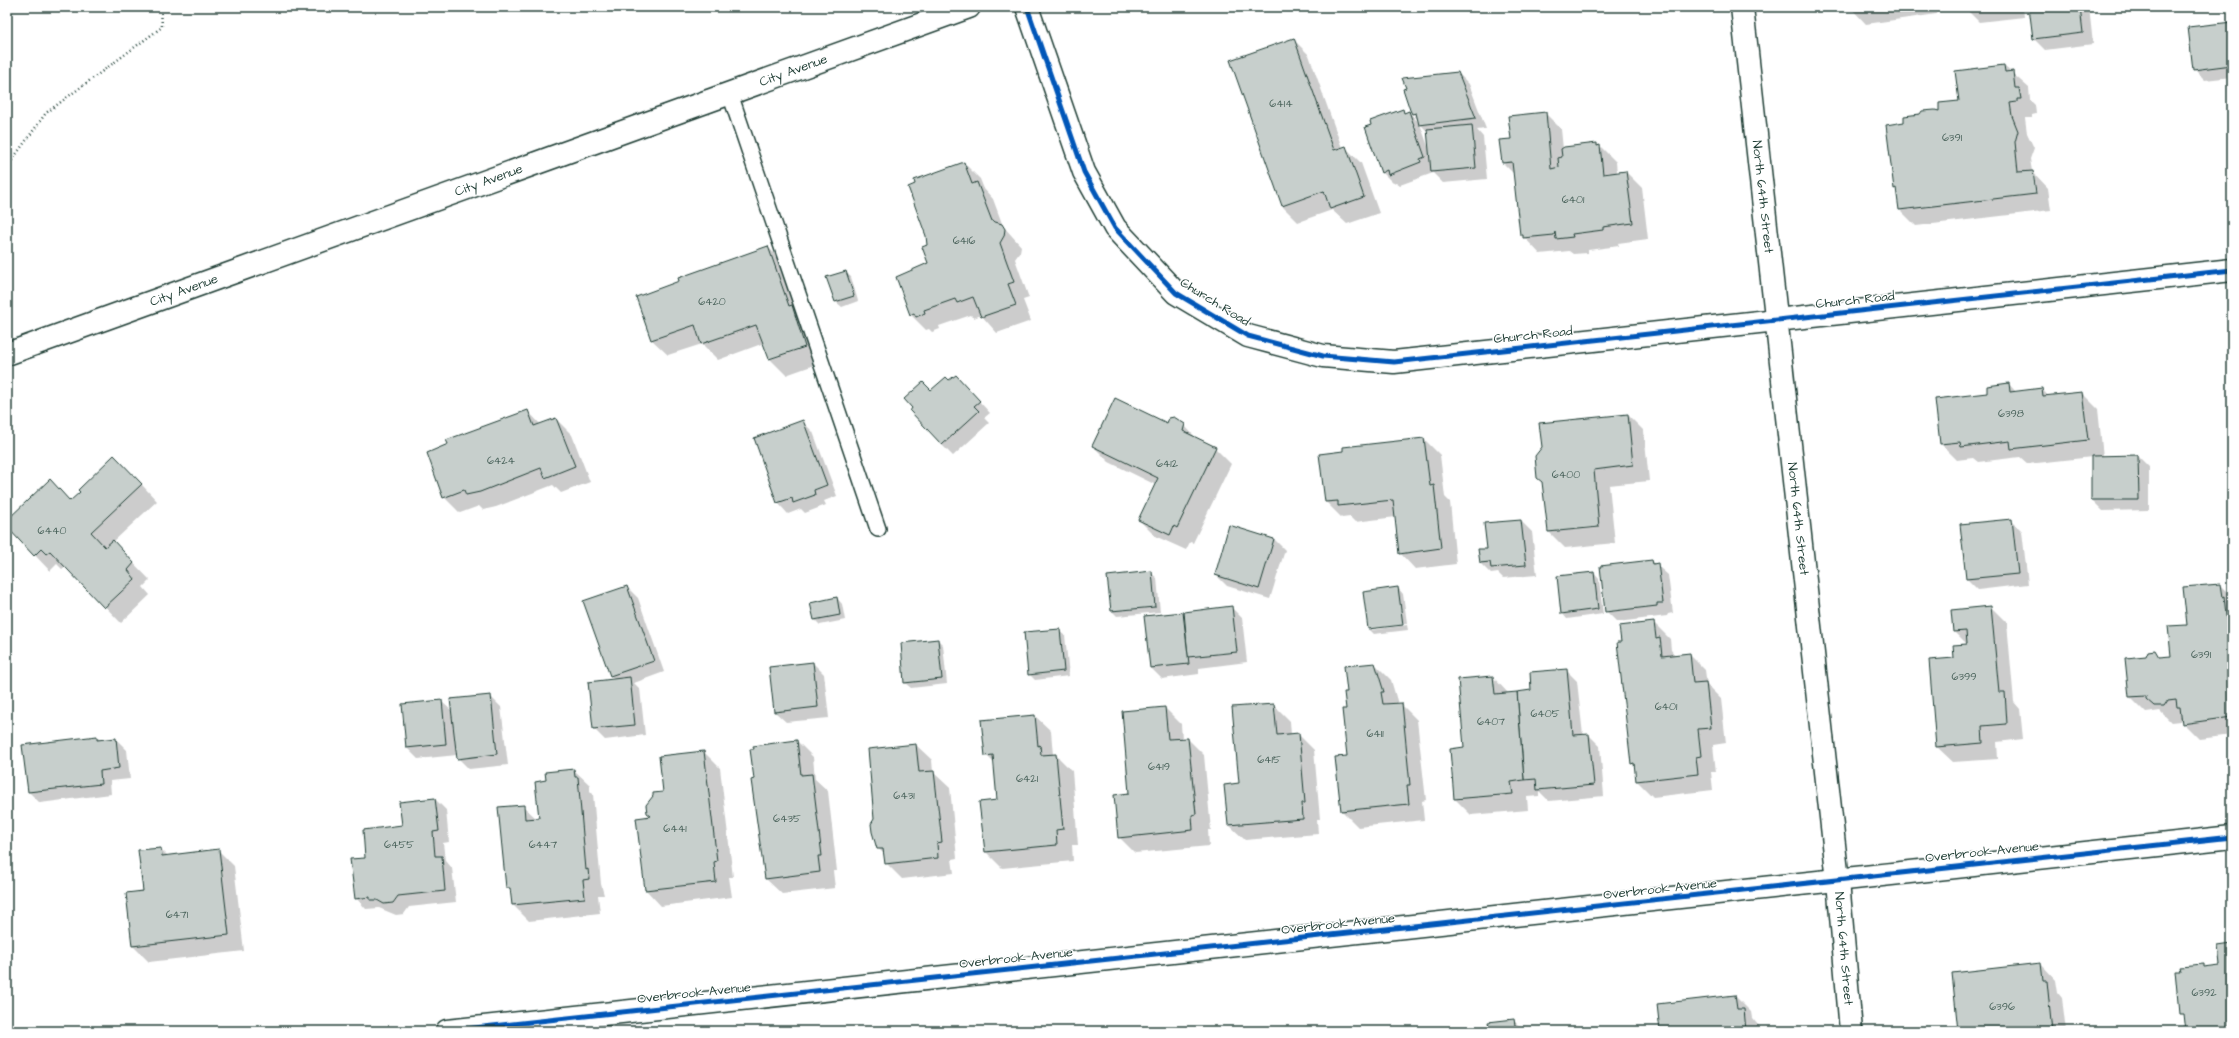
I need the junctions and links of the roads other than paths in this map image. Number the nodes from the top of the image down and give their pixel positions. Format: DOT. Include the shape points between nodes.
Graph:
graph roads {
  1 [pos="969,7"];
  2 [pos="1027,7"];
  3 [pos="1742,7"];
  4 [pos="730,94"];
  5 [pos="2232,270"];
  6 [pos="1776,320"];
  7 [pos="7,354"];
  8 [pos="878,529"];
  9 [pos="2232,838"];
  10 [pos="1838,881"];
  11 [pos="447,1031"];
  12 [pos="1851,1031"];
  1 -- 4 [label="main road, City Avenue"];
  2 -- 6 [label="main road, Church Road" via="1084,172 1115,228 1176,293 1248,336 1324,356 1394,362"];
  3 -- 6 [label="main road, North 64th Street"];
  4 -- 7 [label="main road, City Avenue"];
  4 -- 8 [label="lane"];
  5 -- 6 [label="main road, Church Road"];
  6 -- 10 [label="main road, North 64th Street"];
  9 -- 10 [label="main road, Overbrook Avenue" via="1906,871"];
  10 -- 11 [label="main road, Overbrook Avenue"];
  10 -- 12 [label="main road, North 64th Street"];
}
